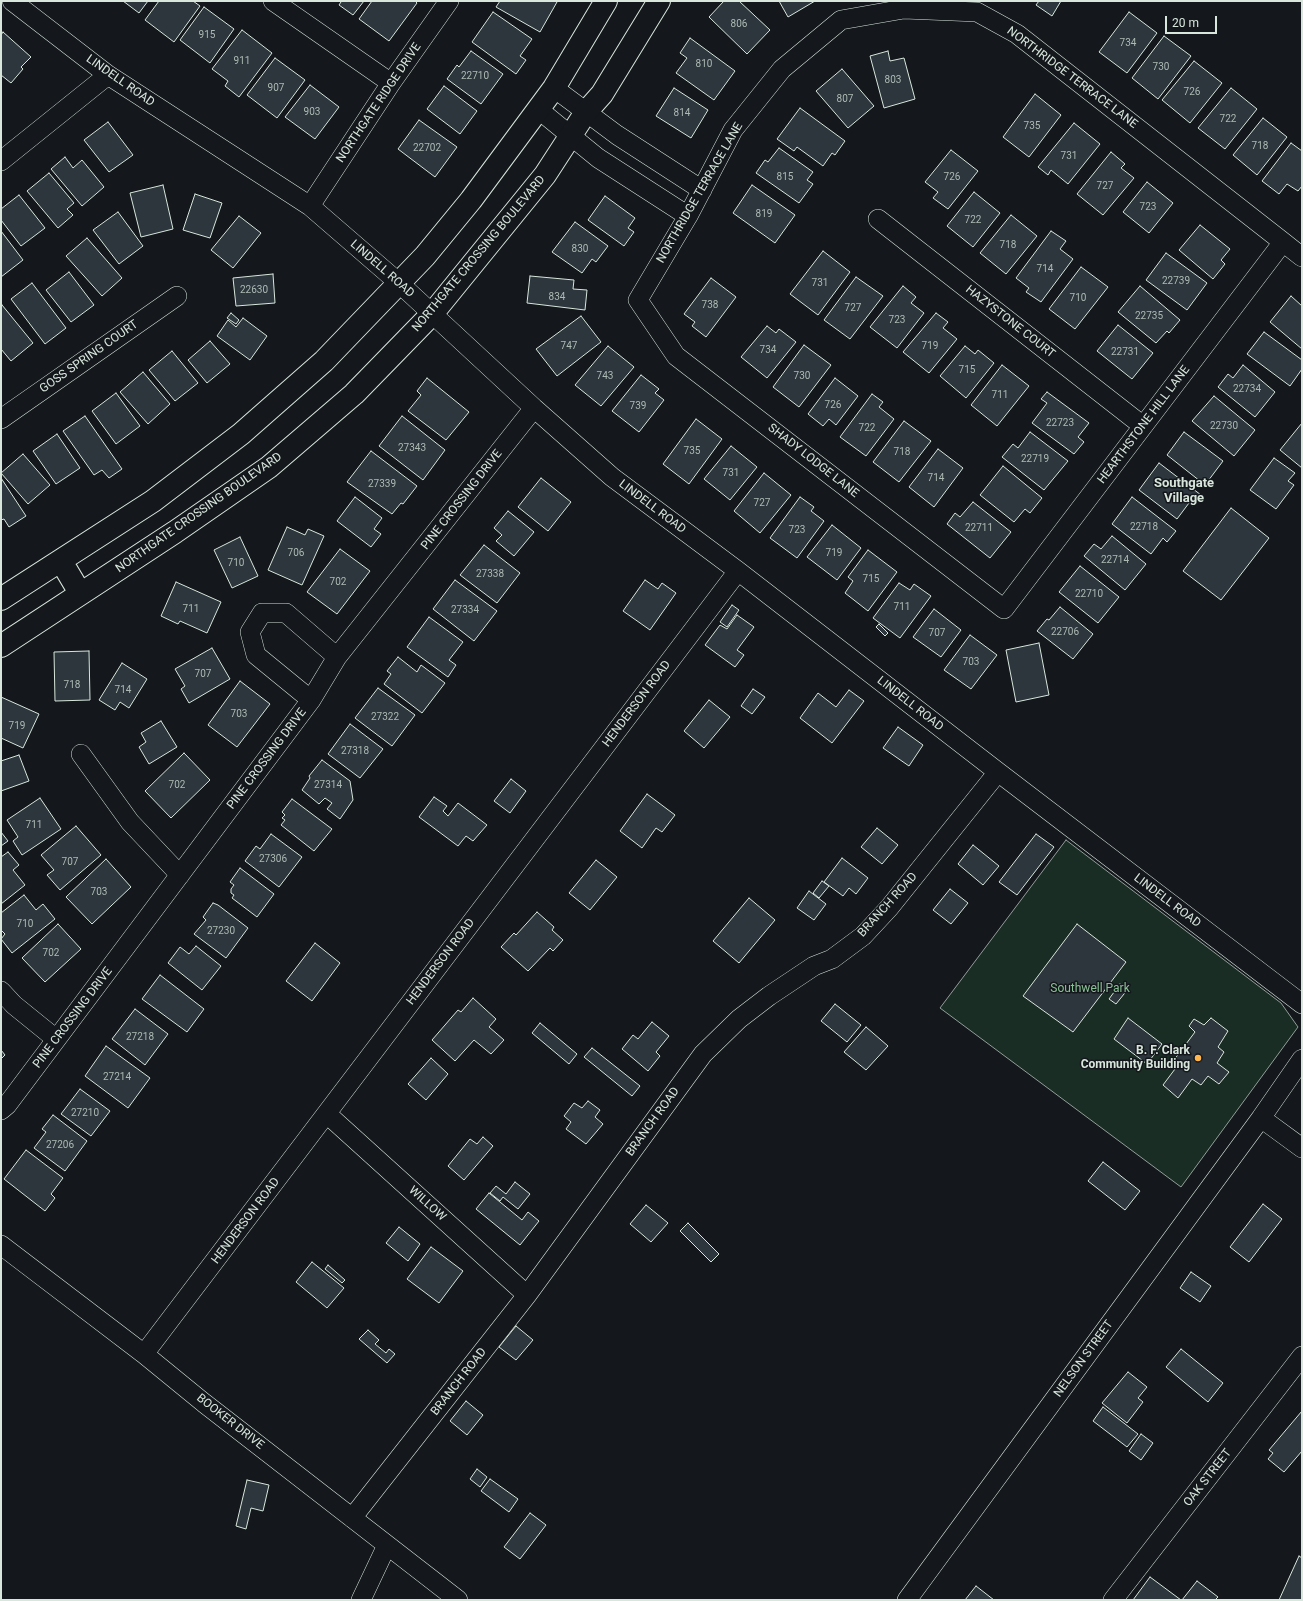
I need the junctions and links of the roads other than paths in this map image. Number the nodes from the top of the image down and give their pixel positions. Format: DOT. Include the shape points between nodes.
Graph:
graph roads {
  1 [pos="12,1"];
  2 [pos="273,1"];
  3 [pos="449,1"];
  4 [pos="606,1"];
  5 [pos="659,1"];
  6 [pos="882,7"];
  7 [pos="108,75"];
  8 [pos="391,83"];
  9 [pos="554,88"];
  10 [pos="538,109"];
  11 [pos="586,112"];
  12 [pos="571,136"];
  13 [pos="1,161"];
  14 [pos="702,190"];
  15 [pos="310,206"];
  16 [pos="688,216"];
  17 [pos="878,219"];
  18 [pos="1283,242"];
  19 [pos="1302,257"];
  20 [pos="400,283"];
  21 [pos="177,296"];
  22 [pos="638,300"];
  23 [pos="432,314"];
  24 [pos="534,408"];
  25 [pos="1,419"];
  26 [pos="1143,426"];
  27 [pos="61,561"];
  28 [pos="738,571"];
  29 [pos="80,593"];
  30 [pos="1,599"];
  31 [pos="1004,609"];
  32 [pos="1,646"];
  33 [pos="338,657"];
  34 [pos="311,700"];
  35 [pos="81,754"];
  36 [pos="998,772"];
  37 [pos="180,875"];
  38 [pos="1,991"];
  39 [pos="1302,1004"];
  40 [pos="56,1039"];
  41 [pos="1302,1059"];
  42 [pos="1,1110"];
  43 [pos="326,1114"];
  44 [pos="1261,1118"];
  45 [pos="1302,1148"];
  46 [pos="1,1245"];
  47 [pos="528,1295"];
  48 [pos="144,1354"];
  49 [pos="1302,1356"];
  50 [pos="352,1518"];
  51 [pos="387,1545"];
  52 [pos="361,1600"];
  53 [pos="458,1600"];
  54 [pos="907,1600"];
  55 [pos="1113,1600"];
  1 -- 7 [label="street, LINDELL ROAD"];
  2 -- 8 [label="street"];
  3 -- 8 [label="street, NORTHGATE RIDGE DRIVE"];
  4 -- 9 [label="main road"];
  5 -- 11 [label="main road, NORTHGATE CROSSING BOULEVARD" via="602,94"];
  6 -- 14 [label="street, NORTHRIDGE TERRACE LANE" via="841,20 782,69 733,130"];
  6 -- 18 [label="street, NORTHRIDGE TERRACE LANE" via="977,12 1017,34"];
  7 -- 13 [label="street"];
  7 -- 15 [label="street, LINDELL ROAD"];
  8 -- 15 [label="street, NORTHGATE RIDGE DRIVE"];
  9 -- 10 [label="main road"];
  9 -- 11 [label="street"];
  10 -- 12 [label="street"];
  10 -- 20 [label="main road" via="471,200"];
  11 -- 12 [label="main road, NORTHGATE CROSSING BOULEVARD"];
  11 -- 14 [label="street"];
  12 -- 16 [label="street" via="598,158"];
  12 -- 23 [label="main road, NORTHGATE CROSSING BOULEVARD" via="545,175"];
  14 -- 16 [label="street, NORTHRIDGE TERRACE LANE"];
  15 -- 20 [label="street, LINDELL ROAD"];
  16 -- 22 [label="street, NORTHRIDGE TERRACE LANE"];
  17 -- 26 [label="street, HAZYSTONE COURT"];
  18 -- 19 [label="street, NORTHRIDGE TERRACE LANE"];
  18 -- 26 [label="street, HEARTHSTONE HILL LANE"];
  20 -- 23 [label="street, LINDELL ROAD"];
  20 -- 27 [label="main road" via="324,361 241,434 153,501"];
  21 -- 25 [label="street, GOSS SPRING COURT"];
  22 -- 31 [label="street, SHADY LODGE LANE" via="676,356"];
  23 -- 24 [label="street, LINDELL ROAD"];
  23 -- 29 [label="main road, NORTHGATE CROSSING BOULEVARD" via="354,394 269,467"];
  24 -- 28 [label="street, LINDELL ROAD" via="612,477"];
  24 -- 33 [label="street, PINE CROSSING DRIVE"];
  26 -- 31 [label="street, HEARTHSTONE HILL LANE"];
  27 -- 29 [label="main road"];
  27 -- 30 [label="main road"];
  28 -- 36 [label="street, LINDELL ROAD"];
  28 -- 43 [label="street, HENDERSON ROAD"];
  29 -- 32 [label="main road, NORTHGATE CROSSING BOULEVARD"];
  33 -- 34 [label="street, PINE CROSSING DRIVE"];
  33 -- 34 [label="street" via="286,613 262,613 250,632 256,655"];
  34 -- 37 [label="street, PINE CROSSING DRIVE"];
  35 -- 37 [label="street" via="130,822"];
  36 -- 39 [label="street, LINDELL ROAD"];
  36 -- 47 [label="street, BRANCH ROAD" via="889,908 863,936 769,996 739,1019 703,1054"];
  37 -- 40 [label="street, PINE CROSSING DRIVE"];
  38 -- 40 [label="street" via="14,1006"];
  40 -- 42 [label="street, PINE CROSSING DRIVE"];
  41 -- 44 [label="street"];
  43 -- 47 [label="street, WILLOW"];
  43 -- 48 [label="street, HENDERSON ROAD"];
  44 -- 45 [label="street"];
  44 -- 54 [label="street, NELSON STREET"];
  46 -- 48 [label="street, BOOKER DRIVE"];
  47 -- 50 [label="street, BRANCH ROAD"];
  48 -- 50 [label="street, BOOKER DRIVE"];
  49 -- 55 [label="street, OAK STREET"];
  50 -- 51 [label="street, BOOKER DRIVE"];
  51 -- 52 [label="street"];
  51 -- 53 [label="street, BOOKER DRIVE"];
}
